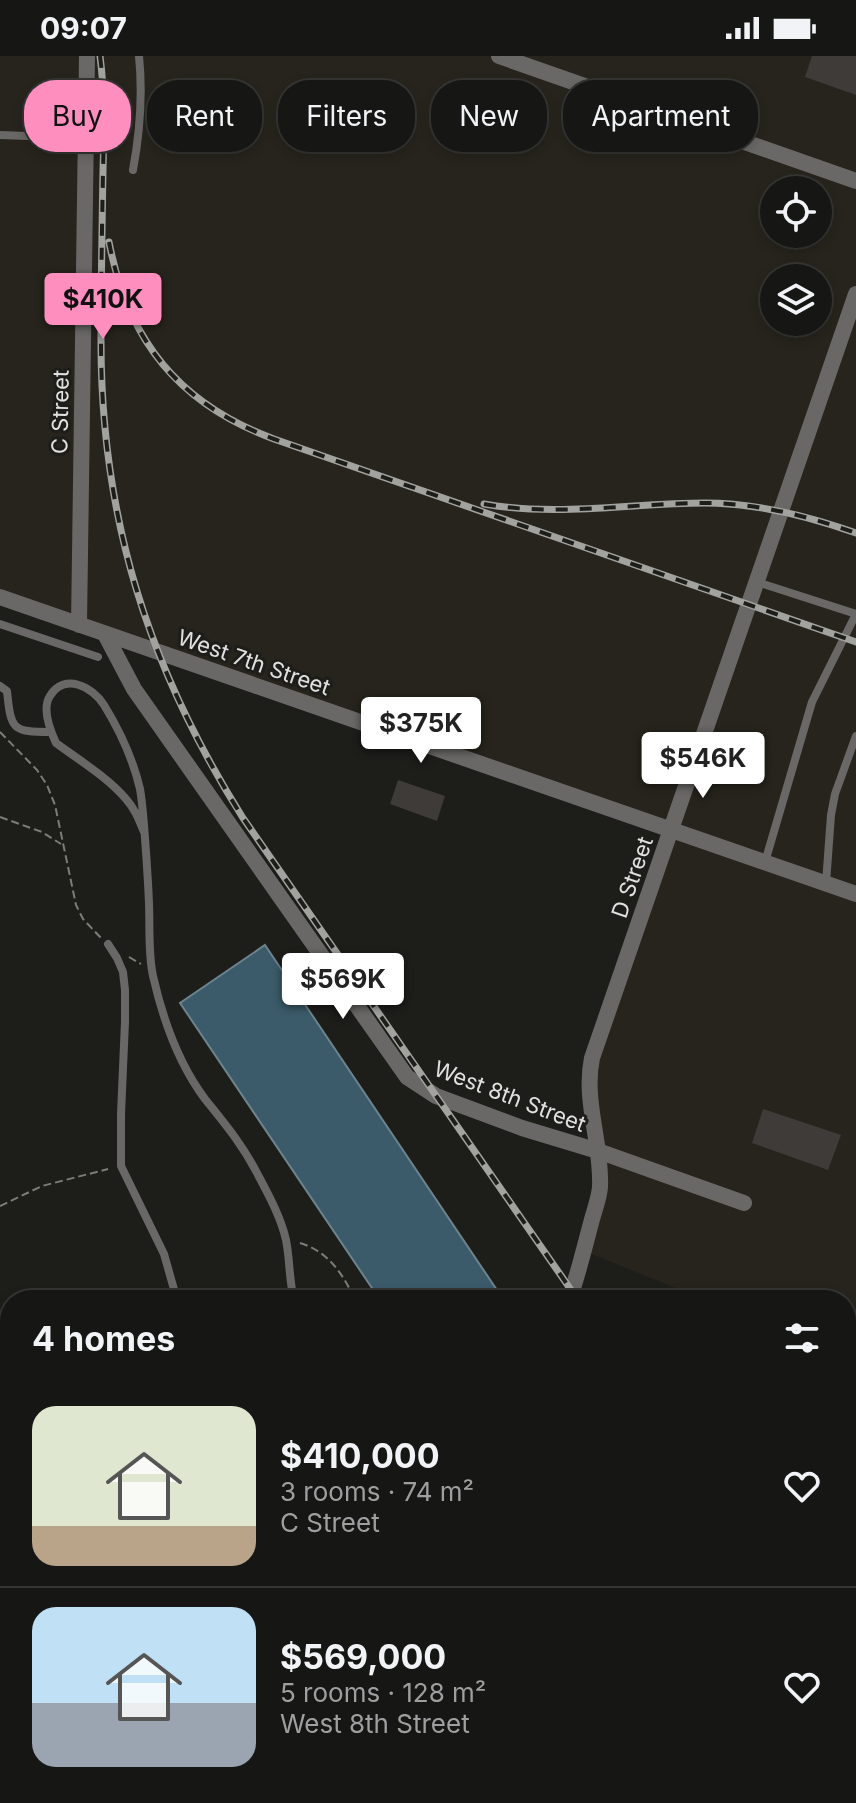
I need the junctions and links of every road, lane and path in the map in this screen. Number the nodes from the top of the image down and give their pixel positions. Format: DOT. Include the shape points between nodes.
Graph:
graph roads {
  1 [pos="87,56"];
  2 [pos="139,56"];
  3 [pos="499,56"];
  4 [pos="87,80"];
  5 [pos="0,135"];
  6 [pos="24,136"];
  7 [pos="86,152"];
  8 [pos="133,170"];
  9 [pos="856,181"];
  10 [pos="856,294"];
  11 [pos="757,582"];
  12 [pos="0,597"];
  13 [pos="856,614"];
  14 [pos="0,624"];
  15 [pos="79,625"];
  16 [pos="105,634"];
  17 [pos="98,657"];
  18 [pos="0,686"];
  19 [pos="0,732"];
  20 [pos="51,732"];
  21 [pos="856,736"];
  22 [pos="0,817"];
  23 [pos="671,830"];
  24 [pos="144,832"];
  25 [pos="63,845"];
  26 [pos="765,862"];
  27 [pos="826,884"];
  28 [pos="856,894"];
  29 [pos="108,944"];
  30 [pos="598,1151"];
  31 [pos="121,1166"];
  32 [pos="744,1203"];
  33 [pos="0,1206"];
  34 [pos="286,1242"];
  35 [pos="174,1290"];
  36 [pos="293,1290"];
  37 [pos="349,1290"];
  38 [pos="572,1290"];
  1 -- 4 [label="street, C Street"];
  2 -- 8 [label="lane" via="142,96"];
  3 -- 9 [label="street"];
  5 -- 6 [label="lane"];
  7 -- 15 [label="street, C Street"];
  10 -- 11 [label="street, D Street"];
  11 -- 13 [label="lane"];
  11 -- 23 [label="street, D Street"];
  12 -- 15 [label="street, West 7th Street"];
  13 -- 26 [label="lane" via="812,702"];
  14 -- 17 [label="lane"];
  15 -- 16 [label="street, West 7th Street"];
  16 -- 23 [label="street, West 7th Street"];
  16 -- 30 [label="street, West 8th Street" via="134,689 407,1077 436,1096"];
  18 -- 20 [label="lane" via="7,691 15,726"];
  19 -- 25 [label="path" via="47,785"];
  20 -- 24 [label="lane" via="56,743 127,799"];
  20 -- 24 [label="lane" via="48,702 61,685 83,686 98,696 134,768"];
  21 -- 27 [label="lane" via="835,794"];
  22 -- 25 [label="path"];
  23 -- 26 [label="street, West 7th Street"];
  23 -- 30 [label="street, D Street" via="592,1058 588,1093"];
  24 -- 34 [label="lane" via="152,971 169,1033 204,1098 249,1157"];
  25 -- 29 [label="path" via="76,905"];
  26 -- 27 [label="street, West 7th Street"];
  27 -- 28 [label="street, West 7th Street"];
  29 -- 31 [label="lane" via="123,972 125,990"];
  30 -- 32 [label="street, West 8th Street"];
  30 -- 38 [label="street, D Street" via="600,1189"];
  31 -- 33 [label="path" via="42,1186"];
  31 -- 35 [label="lane" via="164,1254"];
  34 -- 36 [label="lane"];
  34 -- 37 [label="path" via="303,1244 328,1258"];
}
